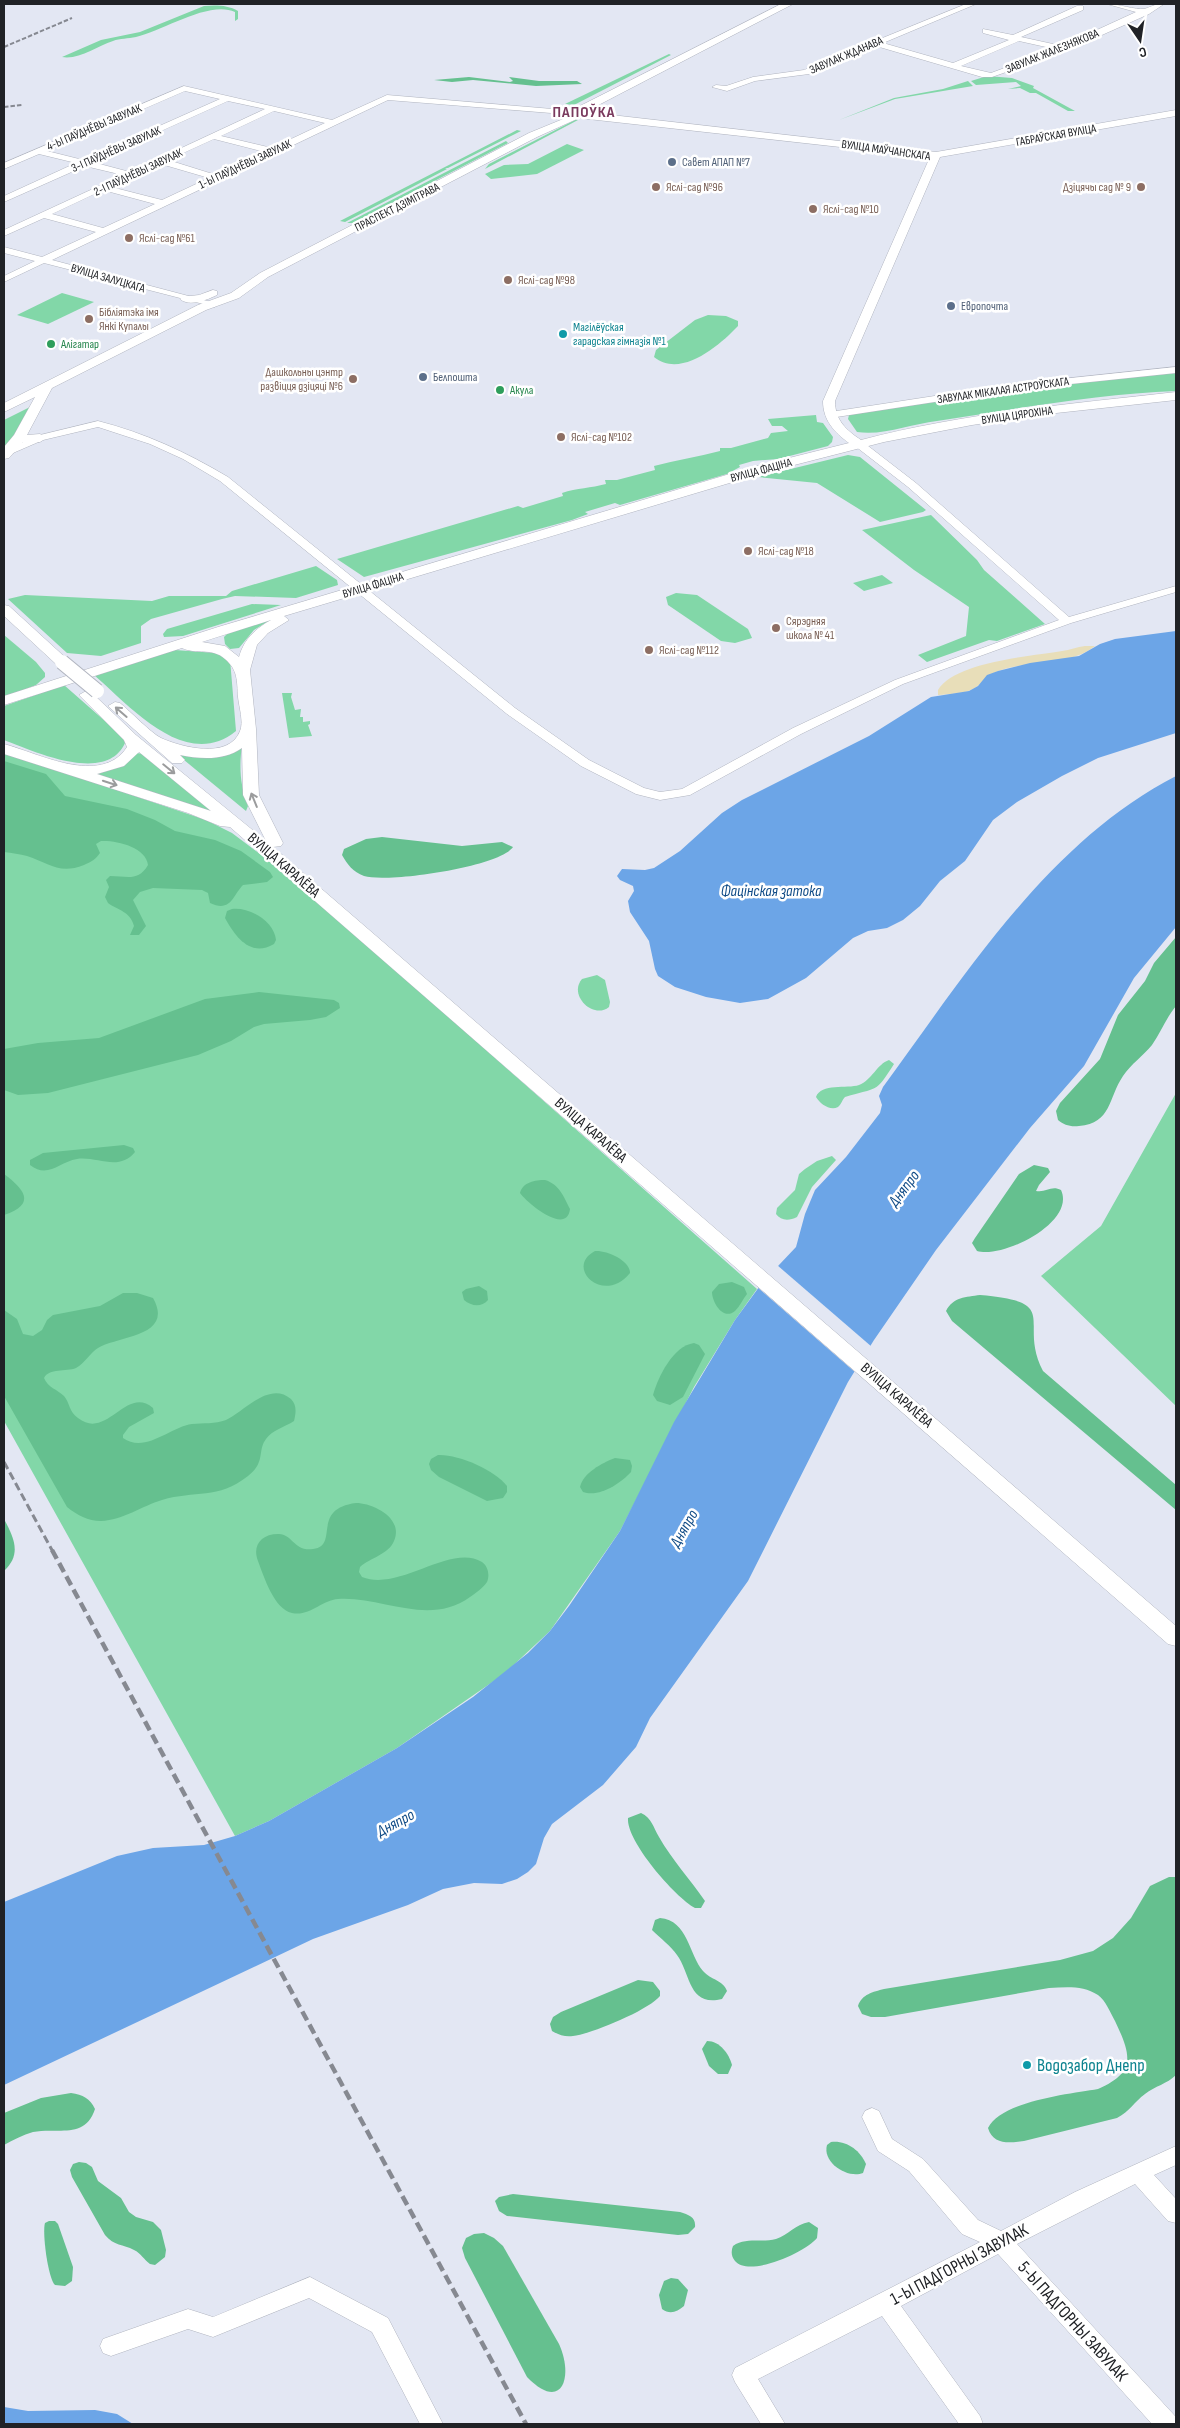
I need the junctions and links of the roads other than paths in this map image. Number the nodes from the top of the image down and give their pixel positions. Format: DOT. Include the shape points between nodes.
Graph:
graph roads {
  1 [pos="788,4"];
  2 [pos="972,4"];
  3 [pos="1112,4"];
  4 [pos="1160,4"];
  5 [pos="1080,8"];
  6 [pos="1146,12"];
  7 [pos="986,31"];
  8 [pos="1014,38"];
  9 [pos="874,43"];
  10 [pos="1063,49"];
  11 [pos="954,66"];
  12 [pos="716,87"];
  13 [pos="228,98"];
  14 [pos="592,105"];
  15 [pos="273,109"];
  16 [pos="576,113"];
  17 [pos="1176,113"];
  18 [pos="596,116"];
  19 [pos="334,123"];
  20 [pos="552,125"];
  21 [pos="214,137"];
  22 [pos="38,151"];
  23 [pos="272,151"];
  24 [pos="936,155"];
  25 [pos="161,161"];
  26 [pos="85,163"];
  27 [pos="4,166"];
  28 [pos="132,175"];
  29 [pos="217,178"];
  30 [pos="104,188"];
  31 [pos="4,199"];
  32 [pos="162,203"];
  33 [pos="44,215"];
  34 [pos="103,231"];
  35 [pos="4,234"];
  36 [pos="4,250"];
  37 [pos="42,260"];
  38 [pos="264,275"];
  39 [pos="4,279"];
  40 [pos="245,281"];
  41 [pos="186,299"];
  42 [pos="206,305"];
  43 [pos="1176,370"];
  44 [pos="46,388"];
  45 [pos="1176,396"];
  46 [pos="4,397"];
  47 [pos="4,408"];
  48 [pos="830,415"];
  49 [pos="20,437"];
  50 [pos="40,438"];
  51 [pos="859,444"];
  52 [pos="7,453"];
  53 [pos="360,589"];
  54 [pos="1176,589"];
  55 [pos="309,605"];
  56 [pos="4,609"];
  57 [pos="1067,621"];
  58 [pos="4,624"];
  59 [pos="223,630"];
  60 [pos="172,646"];
  61 [pos="224,649"];
  62 [pos="57,664"];
  63 [pos="244,670"];
  64 [pos="92,693"];
  65 [pos="4,701"];
  66 [pos="250,729"];
  67 [pos="139,736"];
  68 [pos="4,749"];
  69 [pos="64,769"];
  70 [pos="246,832"];
  71 [pos="275,843"];
  72 [pos="665,1187"];
  73 [pos="1055,1524"];
  74 [pos="1176,1621"];
  75 [pos="1176,1638"];
  76 [pos="872,2117"];
  77 [pos="1176,2155"];
  78 [pos="1138,2172"];
  79 [pos="1176,2214"];
  80 [pos="1000,2242"];
  81 [pos="886,2303"];
  82 [pos="111,2346"];
  83 [pos="432,2424"];
  84 [pos="774,2424"];
  85 [pos="972,2424"];
  86 [pos="1167,2424"];
  1 -- 14 [label="main road, ПРАСПЕКТ ДЗІМІТРАВА"];
  2 -- 9 [label="street, ЗАВУЛАК ЖДАНАВА"];
  3 -- 6 [label="street"];
  4 -- 6 [label="street, ЗАВУЛАК ЖАЛЕЗНЯКОВА"];
  5 -- 8 [label="street"];
  6 -- 10 [label="street, ЗАВУЛАК ЖАЛЕЗНЯКОВА"];
  7 -- 8 [label="street"];
  8 -- 10 [label="street"];
  8 -- 11 [label="street"];
  9 -- 11 [label="street"];
  9 -- 12 [label="street, ЗАВУЛАК ЖДАНАВА" via="806,72 753,80 727,89"];
  10 -- 11 [label="street, ЗАВУЛАК ЖАЛЕЗНЯКОВА" via="992,75"];
  13 -- 15 [label="street"];
  13 -- 22 [label="street, 4-Ы ПАЎДНЁВЫ ЗАВУЛАК" via="184,88"];
  13 -- 26 [label="street, 3-І ПАЎДНЁВЫ ЗАВУЛАК"];
  14 -- 16 [label="main road, ПРАСПЕКТ ДЗІМІТРАВА"];
  14 -- 18 [label="main road" via="588,111"];
  15 -- 19 [label="street"];
  15 -- 21 [label="street, 2-І ПАЎДНЁВЫ ЗАВУЛАК"];
  16 -- 18 [label="main road, ВУЛІЦА МАЎЧАНСКАГА"];
  16 -- 19 [label="street, 1-Ы ПАЎДНЁВЫ ЗАВУЛАК" via="387,97"];
  16 -- 20 [label="main road, ПРАСПЕКТ ДЗІМІТРАВА" via="572,119"];
  17 -- 24 [label="main road, ГАБРАЎСКАЯ ВУЛІЦА"];
  18 -- 24 [label="main road, ВУЛІЦА МАЎЧАНСКАГА"];
  19 -- 23 [label="street, 1-Ы ПАЎДНЁВЫ ЗАВУЛАК"];
  20 -- 38 [label="main road, ПРАСПЕКТ ДЗІМІТРАВА"];
  21 -- 23 [label="street"];
  21 -- 25 [label="street, 2-І ПАЎДНЁВЫ ЗАВУЛАК"];
  22 -- 26 [label="street"];
  22 -- 27 [label="street, 4-Ы ПАЎДНЁВЫ ЗАВУЛАК"];
  23 -- 29 [label="street, 1-Ы ПАЎДНЁВЫ ЗАВУЛАК"];
  24 -- 48 [label="main road, ВУЛІЦА МАЎЧАНСКАГА" via="829,401"];
  25 -- 28 [label="street, 2-І ПАЎДНЁВЫ ЗАВУЛАК"];
  25 -- 29 [label="street"];
  26 -- 28 [label="street"];
  26 -- 31 [label="street, 3-І ПАЎДНЁВЫ ЗАВУЛАК"];
  28 -- 30 [label="street, 2-І ПАЎДНЁВЫ ЗАВУЛАК"];
  29 -- 32 [label="street, 1-Ы ПАЎДНЁВЫ ЗАВУЛАК"];
  30 -- 32 [label="street"];
  30 -- 33 [label="street, 2-І ПАЎДНЁВЫ ЗАВУЛАК"];
  32 -- 34 [label="street, 1-Ы ПАЎДНЁВЫ ЗАВУЛАК"];
  33 -- 34 [label="street"];
  33 -- 35 [label="street, 2-І ПАЎДНЁВЫ ЗАВУЛАК"];
  34 -- 37 [label="street, 1-Ы ПАЎДНЁВЫ ЗАВУЛАК"];
  36 -- 37 [label="street, ВУЛІЦА ЗАЛУЦКАГА"];
  37 -- 39 [label="street, 1-Ы ПАЎДНЁВЫ ЗАВУЛАК"];
  37 -- 41 [label="street, ВУЛІЦА ЗАЛУЦКАГА"];
  38 -- 40 [label="main road"];
  38 -- 42 [label="main road, ПРАСПЕКТ ДЗІМІТРАВА" via="257,282"];
  40 -- 41 [label="main road" via="203,298"];
  40 -- 42 [label="main road"];
  41 -- 42 [label="street, ВУЛІЦА ЗАЛУЦКАГА"];
  42 -- 44 [label="main road, ПРАСПЕКТ ДЗІМІТРАВА"];
  43 -- 48 [label="street, ЗАВУЛАК МІКАЛАЯ АСТРОЎСКАГА" via="1013,387"];
  44 -- 46 [label="main road"];
  44 -- 47 [label="main road, ПРАСПЕКТ ДЗІМІТРАВА"];
  44 -- 49 [label="main road"];
  45 -- 51 [label="main road, ВУЛІЦА ЦЯРОХІНА" via="1011,415"];
  48 -- 51 [label="main road" via="843,434"];
  49 -- 50 [label="main road"];
  49 -- 52 [label="main road"];
  50 -- 52 [label="street"];
  50 -- 53 [label="street" via="98,424 178,453 224,479"];
  51 -- 53 [label="main road, ВУЛІЦА ФАЦІНА" via="758,470"];
  51 -- 57 [label="street" via="912,485"];
  53 -- 55 [label="main road, ВУЛІЦА ФАЦІНА"];
  53 -- 57 [label="street" via="511,711 584,763 660,796 686,792 797,730 899,682"];
  54 -- 57 [label="street"];
  55 -- 59 [label="main road, ВУЛІЦА ФАЦІНА"];
  55 -- 63 [label="main road" via="263,630 250,644"];
  56 -- 62 [label="main road, ВУЛІЦА КАРАЛЁВА"];
  58 -- 62 [label="main road, ВУЛІЦА КАРАЛЁВА"];
  59 -- 60 [label="main road, ВУЛІЦА ФАЦІНА"];
  59 -- 61 [label="main road" via="219,638"];
  60 -- 61 [label="main road"];
  60 -- 65 [label="main road, ВУЛІЦА ФАЦІНА"];
  61 -- 63 [label="main road"];
  62 -- 64 [label="main road, ВУЛІЦА КАРАЛЁВА"];
  63 -- 66 [label="main road"];
  64 -- 67 [label="main road, ВУЛІЦА КАРАЛЁВА"];
  66 -- 67 [label="main road" via="242,742 234,747 210,753 175,750"];
  71 -- 66 [label="main road, one-way" via="251,795"];
  67 -- 69 [label="main road" via="124,760 95,770"];
  67 -- 70 [label="main road, ВУЛІЦА КАРАЛЁВА, one-way"];
  67 -- 71 [label="main road, ВУЛІЦА КАРАЛЁВА"];
  68 -- 69 [label="main road"];
  69 -- 70 [label="main road, one-way" via="194,810"];
  70 -- 72 [label="main road, ВУЛІЦА КАРАЛЁВА"];
  71 -- 72 [label="main road, ВУЛІЦА КАРАЛЁВА"];
  72 -- 73 [label="main road, ВУЛІЦА КАРАЛЁВА"];
  73 -- 74 [label="main road, ВУЛІЦА КАРАЛЁВА"];
  73 -- 75 [label="main road, ВУЛІЦА КАРАЛЁВА"];
  76 -- 80 [label="street, 5-Ы ПАДГОРНЫ ЗАВУЛАК" via="884,2145 916,2165 970,2227"];
  77 -- 78 [label="street, 1-Ы ПАДГОРНЫ ЗАВУЛАК"];
  78 -- 79 [label="street"];
  78 -- 80 [label="street, 1-Ы ПАДГОРНЫ ЗАВУЛАК"];
  80 -- 81 [label="street, 1-Ы ПАДГОРНЫ ЗАВУЛАК"];
  80 -- 86 [label="street, 5-Ы ПАДГОРНЫ ЗАВУЛАК"];
  81 -- 84 [label="street, 1-Ы ПАДГОРНЫ ЗАВУЛАК" via="743,2375"];
  81 -- 85 [label="street"];
  82 -- 83 [label="street" via="188,2319 213,2326 310,2287 380,2325"];
}
